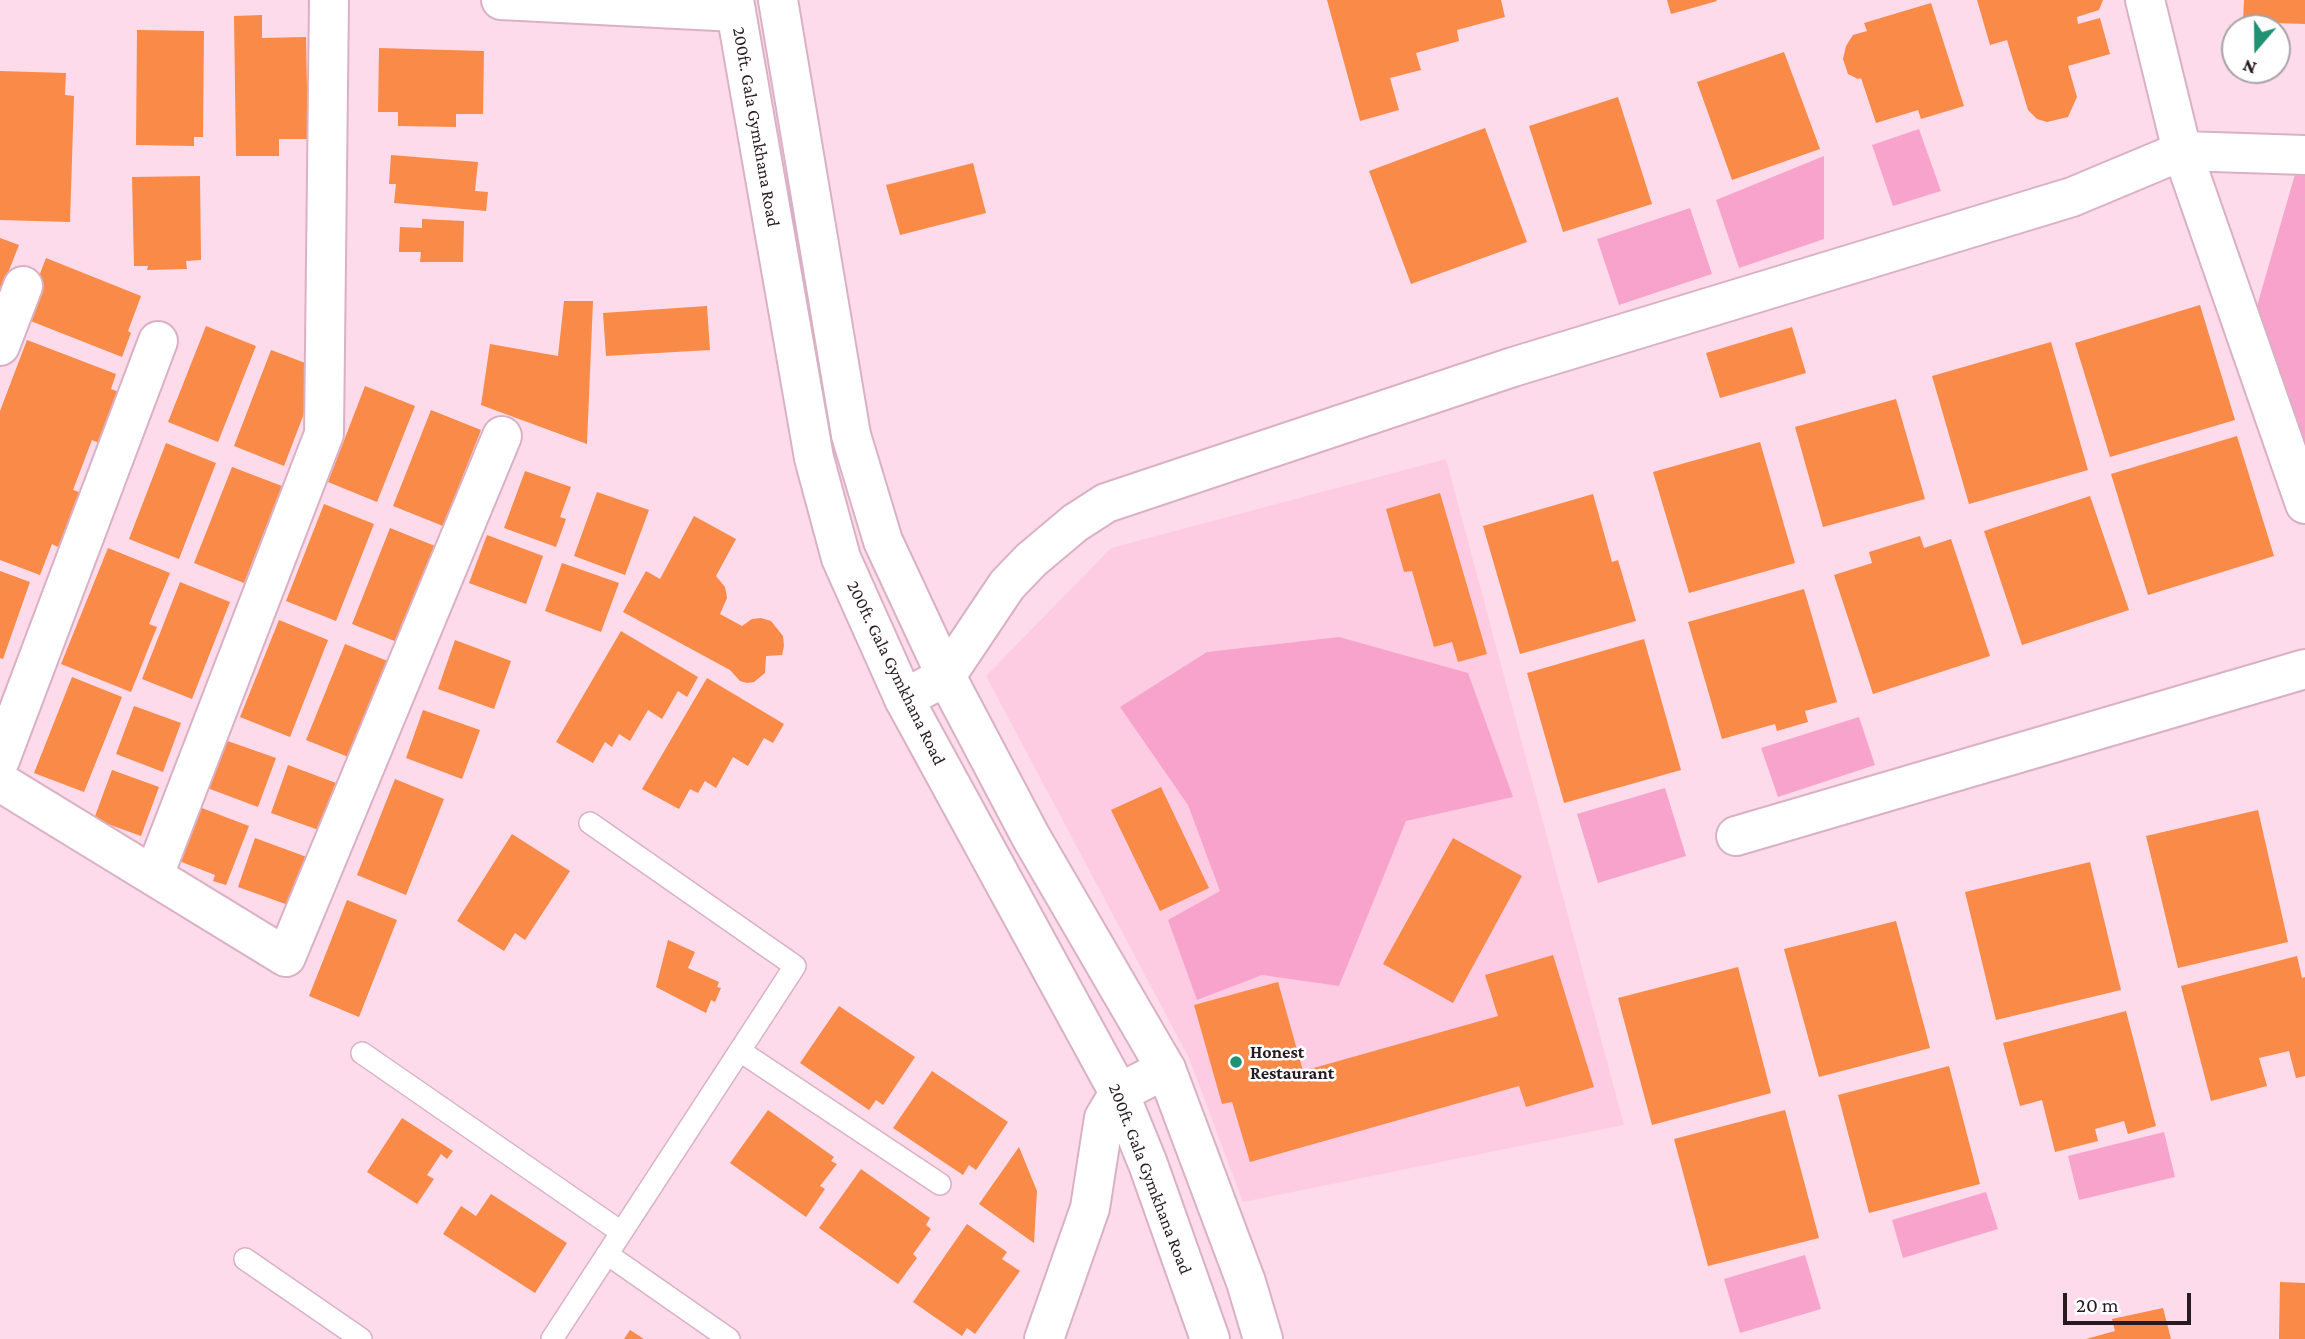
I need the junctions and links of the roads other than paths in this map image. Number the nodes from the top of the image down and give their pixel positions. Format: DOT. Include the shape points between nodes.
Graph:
graph roads {
  1 [pos="329,0"];
  2 [pos="501,0"];
  3 [pos="778,0"];
  4 [pos="2145,0"];
  5 [pos="735,6"];
  6 [pos="2182,151"];
  7 [pos="2305,155"];
  8 [pos="23,286"];
  9 [pos="158,341"];
  10 [pos="0,346"];
  11 [pos="502,436"];
  12 [pos="2305,504"];
  13 [pos="2305,669"];
  14 [pos="946,676"];
  15 [pos="904,699"];
  16 [pos="0,760"];
  17 [pos="0,782"];
  18 [pos="590,823"];
  19 [pos="1737,836"];
  20 [pos="154,875"];
  21 [pos="740,1051"];
  22 [pos="362,1053"];
  23 [pos="1166,1069"];
  24 [pos="1119,1093"];
  25 [pos="940,1184"];
  26 [pos="621,1232"];
  27 [pos="607,1254"];
  28 [pos="245,1259"];
  29 [pos="361,1339"];
  30 [pos="552,1339"];
  31 [pos="730,1339"];
  32 [pos="1044,1339"];
  33 [pos="1210,1339"];
  34 [pos="1263,1339"];
  1 -- 20 [label="street" via="324,435"];
  2 -- 5 [label="street"];
  3 -- 14 [label="street" via="850,435 883,541"];
  4 -- 6 [label="street"];
  5 -- 15 [label="street, 200ft. Gala Gymkhana Road" via="822,492 841,558"];
  6 -- 7 [label="street"];
  6 -- 12 [label="street"];
  6 -- 14 [label="street" via="2071,197 1513,367 1106,503 1075,523 1007,585"];
  8 -- 10 [label="street"];
  9 -- 16 [label="street"];
  11 -- 20 [label="street" via="286,957"];
  13 -- 19 [label="street"];
  14 -- 15 [label="street"];
  14 -- 23 [label="street" via="1031,837"];
  15 -- 24 [label="street, 200ft. Gala Gymkhana Road"];
  17 -- 20 [label="street"];
  18 -- 21 [label="lane" via="795,966"];
  21 -- 25 [label="lane"];
  21 -- 26 [label="lane"];
  22 -- 26 [label="lane"];
  23 -- 24 [label="street"];
  23 -- 34 [label="street"];
  24 -- 32 [label="street" via="1104,1118 1090,1208"];
  24 -- 33 [label="street, 200ft. Gala Gymkhana Road"];
  26 -- 27 [label="lane"];
  27 -- 30 [label="lane"];
  27 -- 31 [label="lane"];
  28 -- 29 [label="lane"];
}
